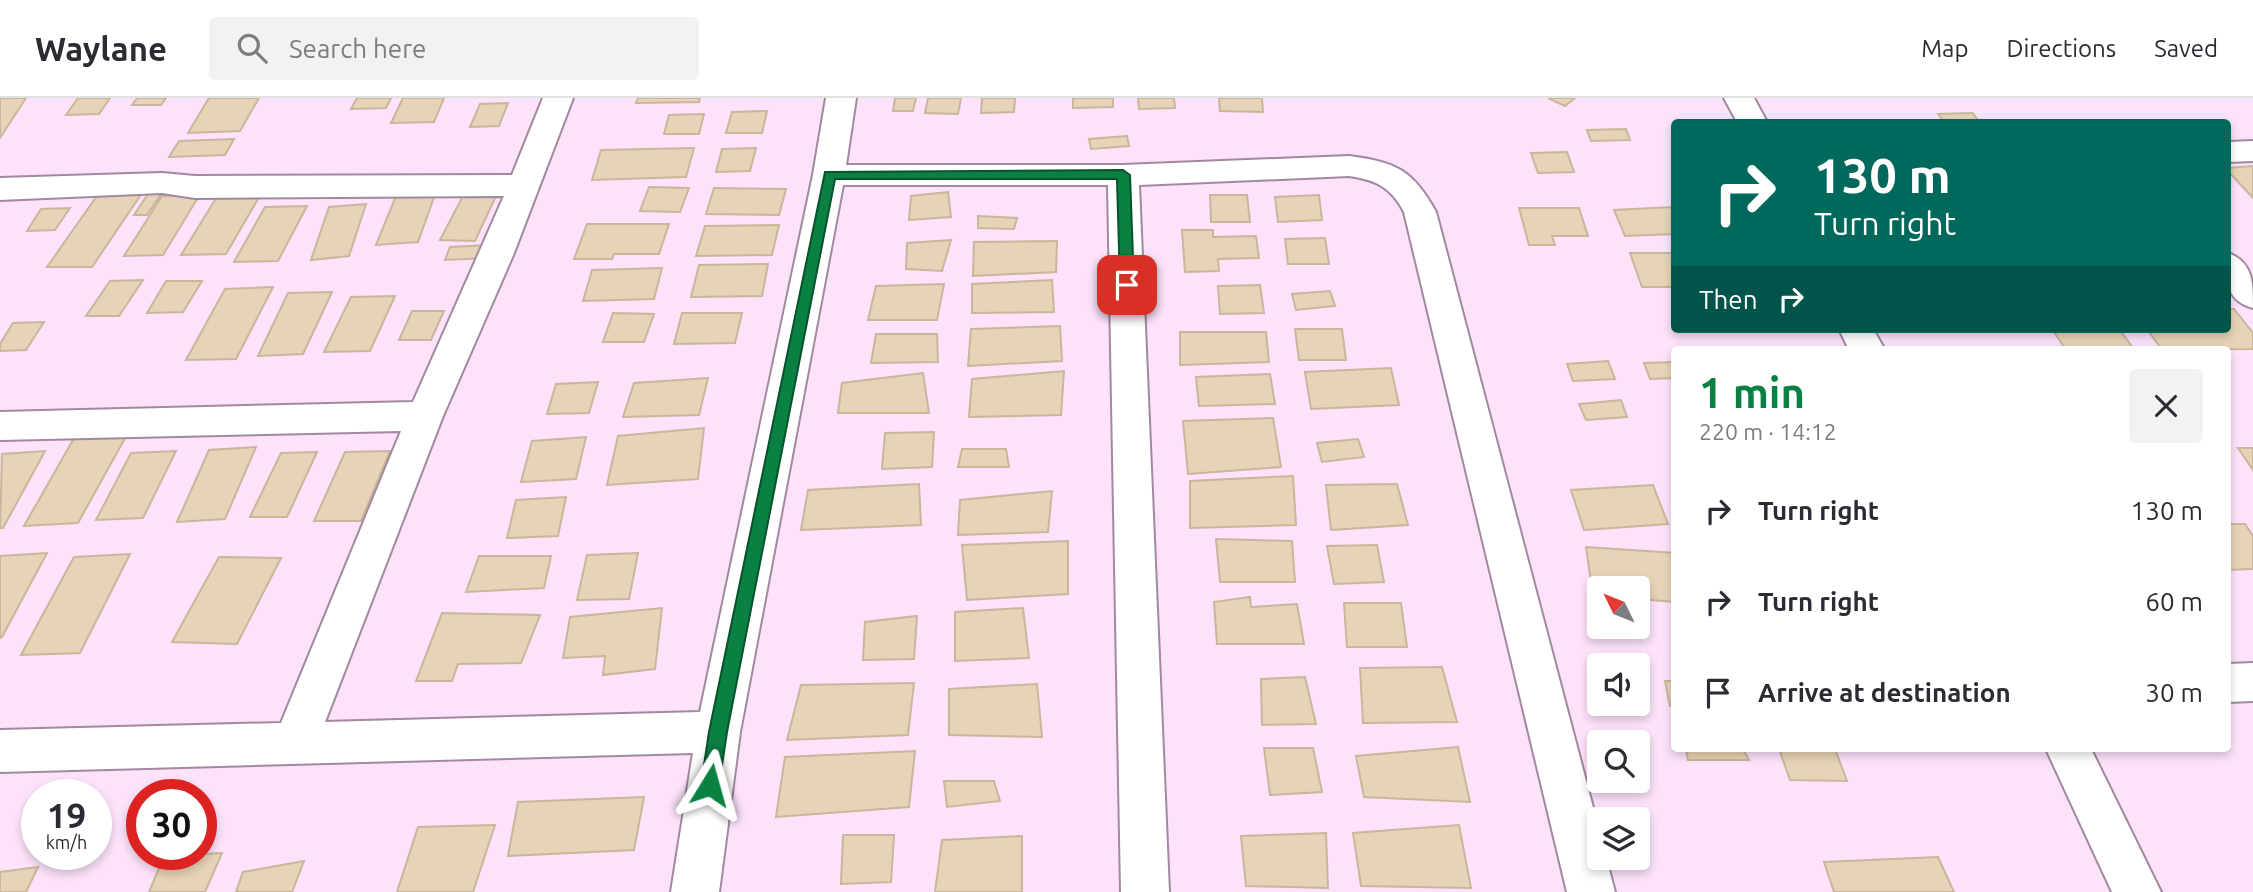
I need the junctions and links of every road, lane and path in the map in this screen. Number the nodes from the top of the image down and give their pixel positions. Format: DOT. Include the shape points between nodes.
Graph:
graph roads {
  1 [pos="558,98"];
  2 [pos="841,98"];
  3 [pos="1739,98"];
  4 [pos="1750,119"];
  5 [pos="2253,151"];
  6 [pos="2231,152"];
  7 [pos="829,175"];
  8 [pos="1123,175"];
  9 [pos="523,185"];
  10 [pos="0,189"];
  11 [pos="2231,269"];
  12 [pos="2253,296"];
  13 [pos="425,416"];
  14 [pos="0,426"];
  15 [pos="2253,682"];
  16 [pos="2231,683"];
  17 [pos="718,732"];
  18 [pos="295,743"];
  19 [pos="0,751"];
  20 [pos="2069,752"];
  21 [pos="695,892"];
  22 [pos="1145,892"];
  23 [pos="1591,892"];
  24 [pos="2137,892"];
  1 -- 9 [label="street"];
  2 -- 7 [label="street"];
  3 -- 4 [label="street"];
  5 -- 6 [label="street"];
  7 -- 8 [label="street"];
  7 -- 17 [label="street"];
  8 -- 22 [label="street"];
  8 -- 23 [label="street" via="1349,166 1393,175 1409,190 1420,212"];
  9 -- 10 [label="street" via="195,187 162,183"];
  9 -- 13 [label="street"];
  11 -- 12 [label="street"];
  13 -- 14 [label="street"];
  13 -- 18 [label="street"];
  15 -- 16 [label="street"];
  17 -- 18 [label="street"];
  17 -- 21 [label="street"];
  18 -- 19 [label="street"];
  20 -- 24 [label="street"];
}
